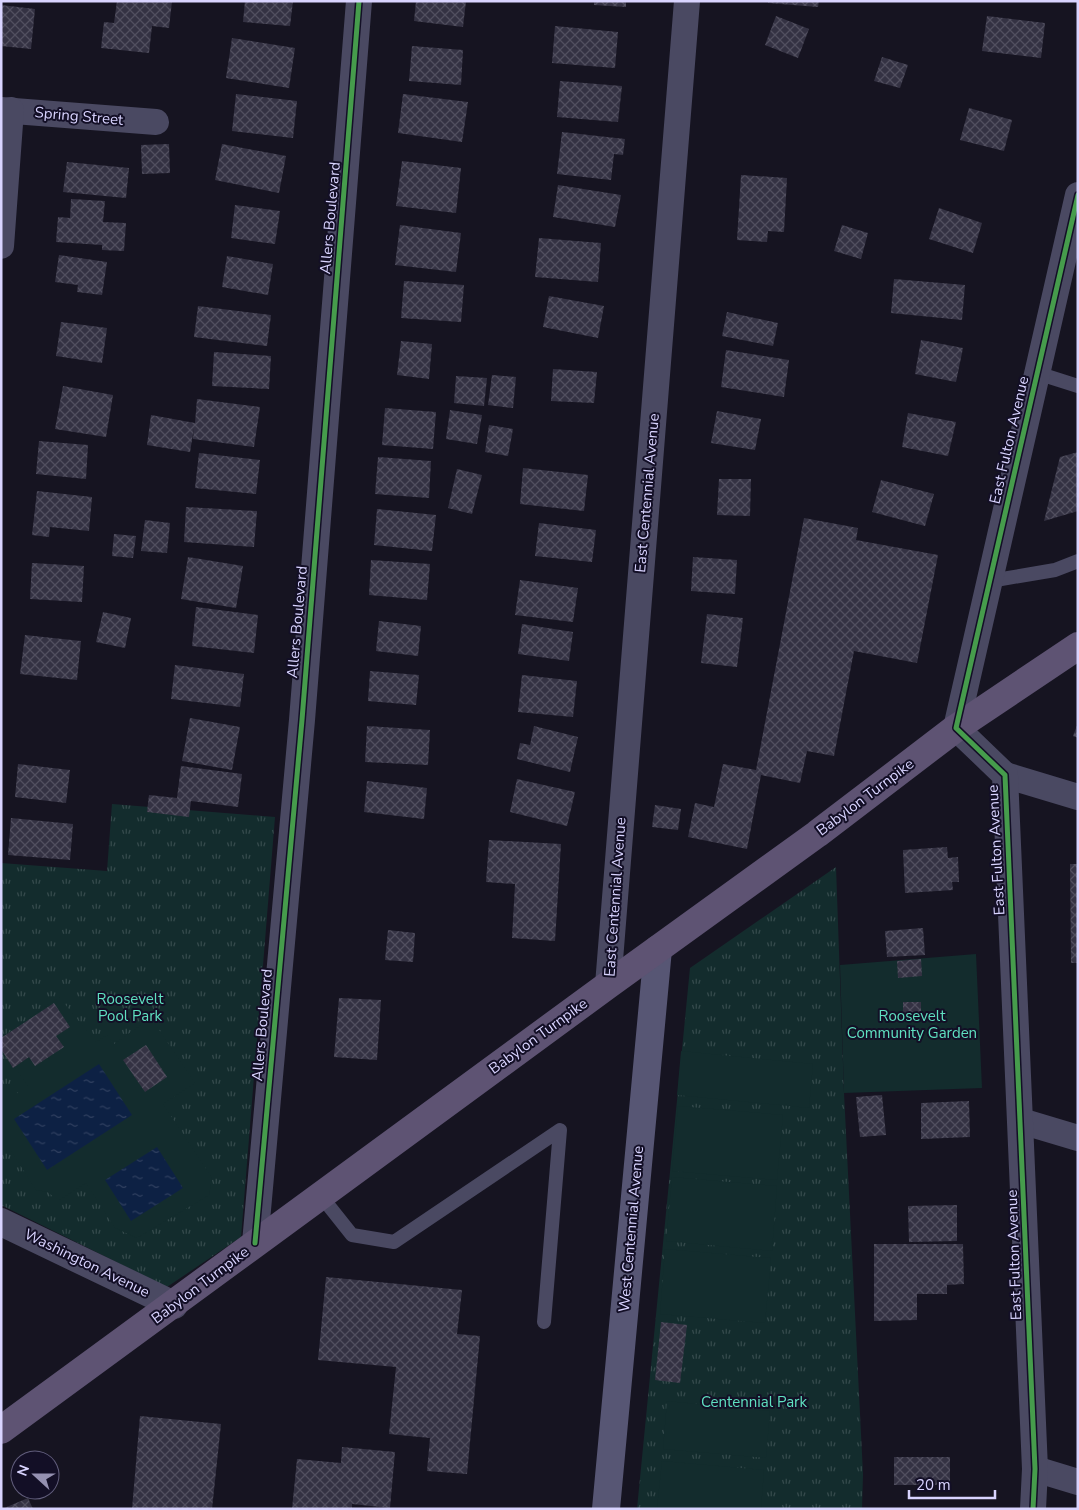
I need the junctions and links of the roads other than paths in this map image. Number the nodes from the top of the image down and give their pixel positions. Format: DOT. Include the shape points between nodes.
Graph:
graph roads {
  1 [pos="360,1"];
  2 [pos="687,1"];
  3 [pos="6,110"];
  4 [pos="156,122"];
  5 [pos="1078,195"];
  6 [pos="1,246"];
  7 [pos="1037,373"];
  8 [pos="1078,386"];
  9 [pos="1078,561"];
  10 [pos="990,581"];
  11 [pos="1078,646"];
  12 [pos="956,728"];
  13 [pos="1005,775"];
  14 [pos="1078,797"];
  15 [pos="658,949"];
  16 [pos="608,985"];
  17 [pos="1020,1121"];
  18 [pos="1078,1138"];
  19 [pos="321,1196"];
  20 [pos="1,1222"];
  21 [pos="256,1243"];
  22 [pos="174,1305"];
  23 [pos="544,1322"];
  24 [pos="1,1430"];
  25 [pos="1035,1469"];
  26 [pos="1078,1482"];
  27 [pos="606,1509"];
  28 [pos="1033,1509"];
  1 -- 21 [label="street, Allers Boulevard"];
  2 -- 16 [label="street, East Centennial Avenue"];
  3 -- 4 [label="street, Spring Street"];
  3 -- 6 [label="street"];
  5 -- 7 [label="street, East Fulton Avenue"];
  7 -- 8 [label="lane"];
  7 -- 10 [label="street, East Fulton Avenue"];
  9 -- 10 [label="lane" via="1055,570"];
  10 -- 12 [label="street, East Fulton Avenue"];
  11 -- 12 [label="main road, Babylon Turnpike"];
  12 -- 13 [label="street, East Fulton Avenue"];
  12 -- 15 [label="main road, Babylon Turnpike" via="818,834"];
  13 -- 14 [label="street"];
  13 -- 17 [label="street, East Fulton Avenue"];
  15 -- 16 [label="main road, Babylon Turnpike"];
  15 -- 27 [label="main road, West Centennial Avenue"];
  16 -- 19 [label="main road, Babylon Turnpike"];
  17 -- 18 [label="street"];
  17 -- 25 [label="street, East Fulton Avenue"];
  19 -- 21 [label="main road, Babylon Turnpike"];
  19 -- 23 [label="lane" via="352,1235 394,1242 560,1130"];
  20 -- 22 [label="street, Washington Avenue"];
  21 -- 22 [label="main road, Babylon Turnpike"];
  22 -- 24 [label="main road, Babylon Turnpike"];
  25 -- 26 [label="street"];
  25 -- 28 [label="street, East Fulton Avenue"];
}
